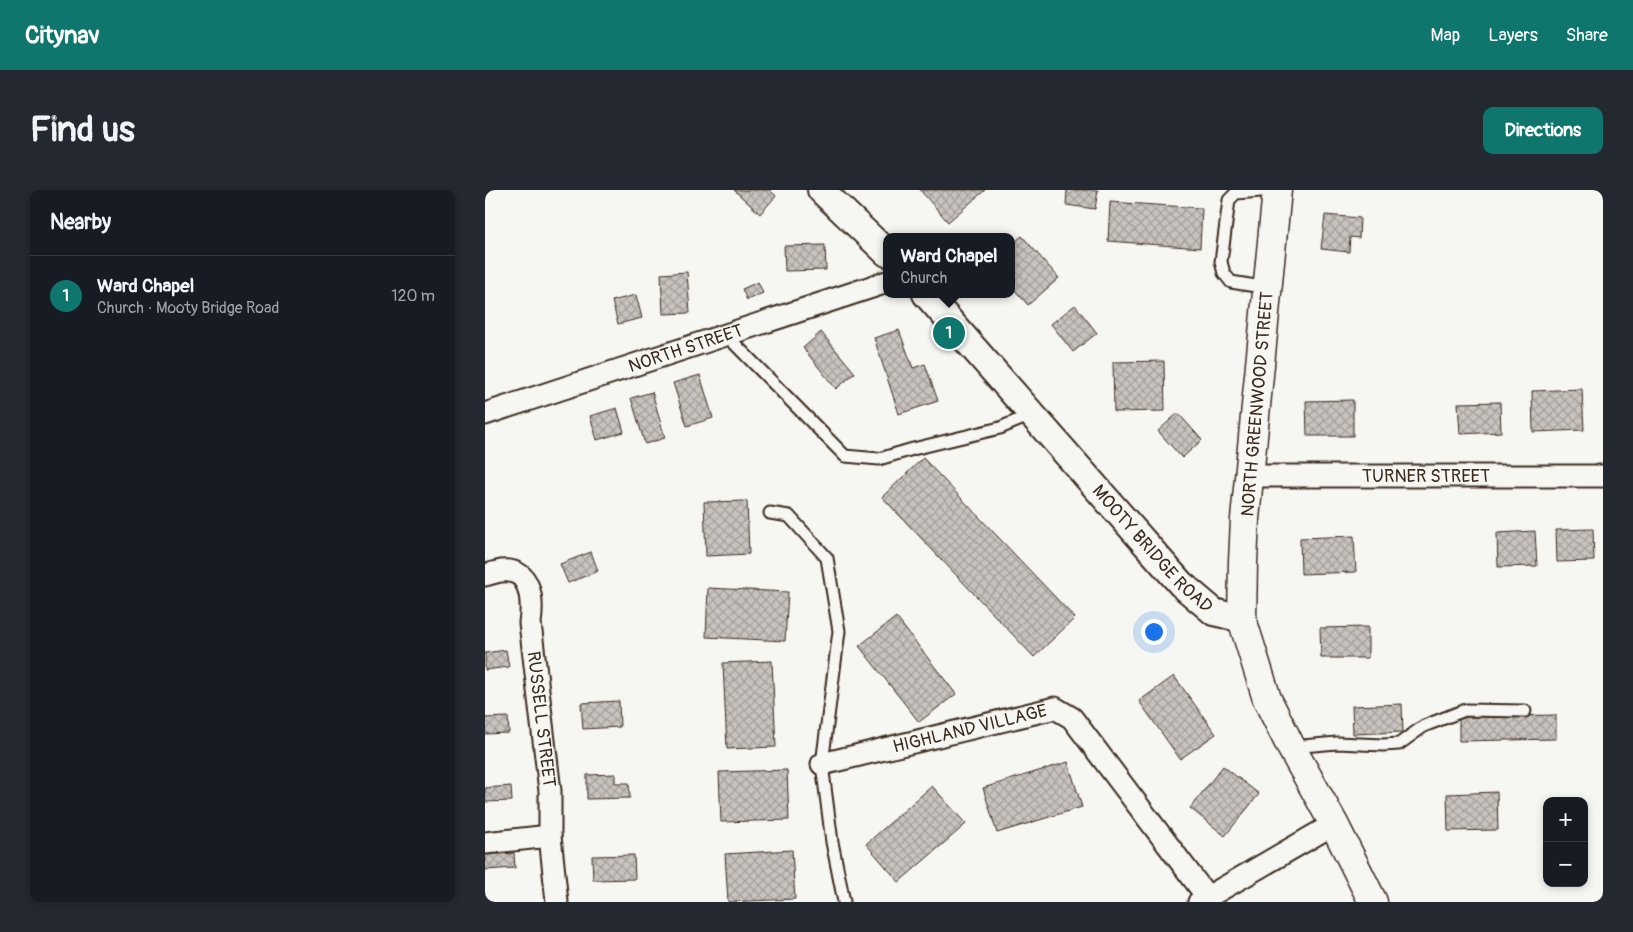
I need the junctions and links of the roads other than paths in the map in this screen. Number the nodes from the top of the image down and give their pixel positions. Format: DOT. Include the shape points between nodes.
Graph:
graph roads {
  1 [pos="821,190"];
  2 [pos="1273,190"];
  3 [pos="1277,190"];
  4 [pos="883,249"];
  5 [pos="883,283"];
  6 [pos="1268,288"];
  7 [pos="930,298"];
  8 [pos="726,335"];
  9 [pos="485,414"];
  10 [pos="1033,414"];
  11 [pos="1250,476"];
  12 [pos="1603,476"];
  13 [pos="770,512"];
  14 [pos="485,575"];
  15 [pos="1242,619"];
  16 [pos="1525,711"];
  17 [pos="1291,747"];
  18 [pos="822,764"];
  19 [pos="1334,824"];
  20 [pos="551,836"];
  21 [pos="485,843"];
  22 [pos="1204,900"];
  23 [pos="557,902"];
  24 [pos="844,902"];
  25 [pos="1373,902"];
  1 -- 4 [label="street"];
  2 -- 6 [label="lane" via="1236,193 1229,200 1221,262 1231,282"];
  3 -- 6 [label="main road, NORTH GREENWOOD STREET"];
  5 -- 8 [label="street, NORTH STREET"];
  6 -- 11 [label="main road, NORTH GREENWOOD STREET"];
  7 -- 10 [label="street, MOOTY BRIDGE ROAD"];
  8 -- 9 [label="street, NORTH STREET"];
  8 -- 10 [label="lane" via="845,456 879,459 1000,428"];
  10 -- 15 [label="street, MOOTY BRIDGE ROAD" via="1181,584 1214,612"];
  11 -- 12 [label="street, TURNER STREET"];
  11 -- 15 [label="main road, NORTH GREENWOOD STREET"];
  13 -- 18 [label="lane" via="789,516 827,558 839,631"];
  14 -- 20 [label="street, RUSSELL STREET" via="513,572 523,578 531,593 530,624 550,791"];
  15 -- 17 [label="main road" via="1267,699"];
  16 -- 17 [label="lane" via="1465,710 1424,726 1399,744 1337,743"];
  17 -- 19 [label="main road"];
  18 -- 22 [label="street, HIGHLAND VILLAGE" via="1055,708 1072,718"];
  18 -- 24 [label="lane"];
  19 -- 22 [label="street"];
  19 -- 25 [label="main road"];
  20 -- 21 [label="street"];
  20 -- 23 [label="street, RUSSELL STREET"];
}
